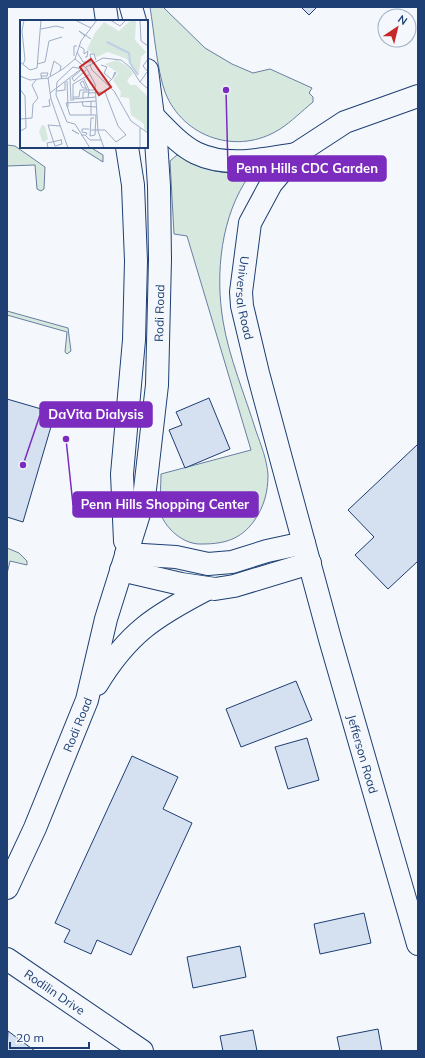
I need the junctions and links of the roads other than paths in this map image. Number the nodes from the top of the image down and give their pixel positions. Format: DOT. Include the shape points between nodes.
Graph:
graph roads {
  1 [pos="104,7"];
  2 [pos="131,7"];
  3 [pos="107,20"];
  4 [pos="135,20"];
  5 [pos="148,77"];
  6 [pos="418,96"];
  7 [pos="154,117"];
  8 [pos="127,148"];
  9 [pos="296,154"];
  10 [pos="279,451"];
  11 [pos="307,553"];
  12 [pos="123,562"];
  13 [pos="207,589"];
  14 [pos="87,700"];
  15 [pos="7,888"];
  16 [pos="418,944"];
  17 [pos="7,958"];
  18 [pos="142,1051"];
  1 -- 3 [label="street"];
  2 -- 4 [label="street"];
  5 -- 7 [label="street, Rodi Road"];
  6 -- 9 [label="street, Universal Road" via="345,122"];
  7 -- 9 [label="street, Universal Road" via="176,139 196,153 224,161 252,161"];
  7 -- 12 [label="street, Rodi Road" via="159,186 156,385 144,498"];
  8 -- 12 [label="street, Rodi Road" via="133,185 136,261 134,340 122,474"];
  9 -- 10 [label="street, Universal Road" via="271,184 250,223 241,292 258,373"];
  10 -- 11 [label="street, Jefferson Road"];
  11 -- 12 [label="street" via="267,551 232,562 208,564 170,557"];
  11 -- 13 [label="street" via="234,586"];
  11 -- 16 [label="street, Jefferson Road"];
  12 -- 13 [label="street"];
  12 -- 14 [label="street, Rodi Road" via="106,619"];
  13 -- 14 [label="street" via="141,628 116,654"];
  14 -- 15 [label="street, Rodi Road" via="35,828"];
  17 -- 18 [label="street, Rodilin Drive"];
}
